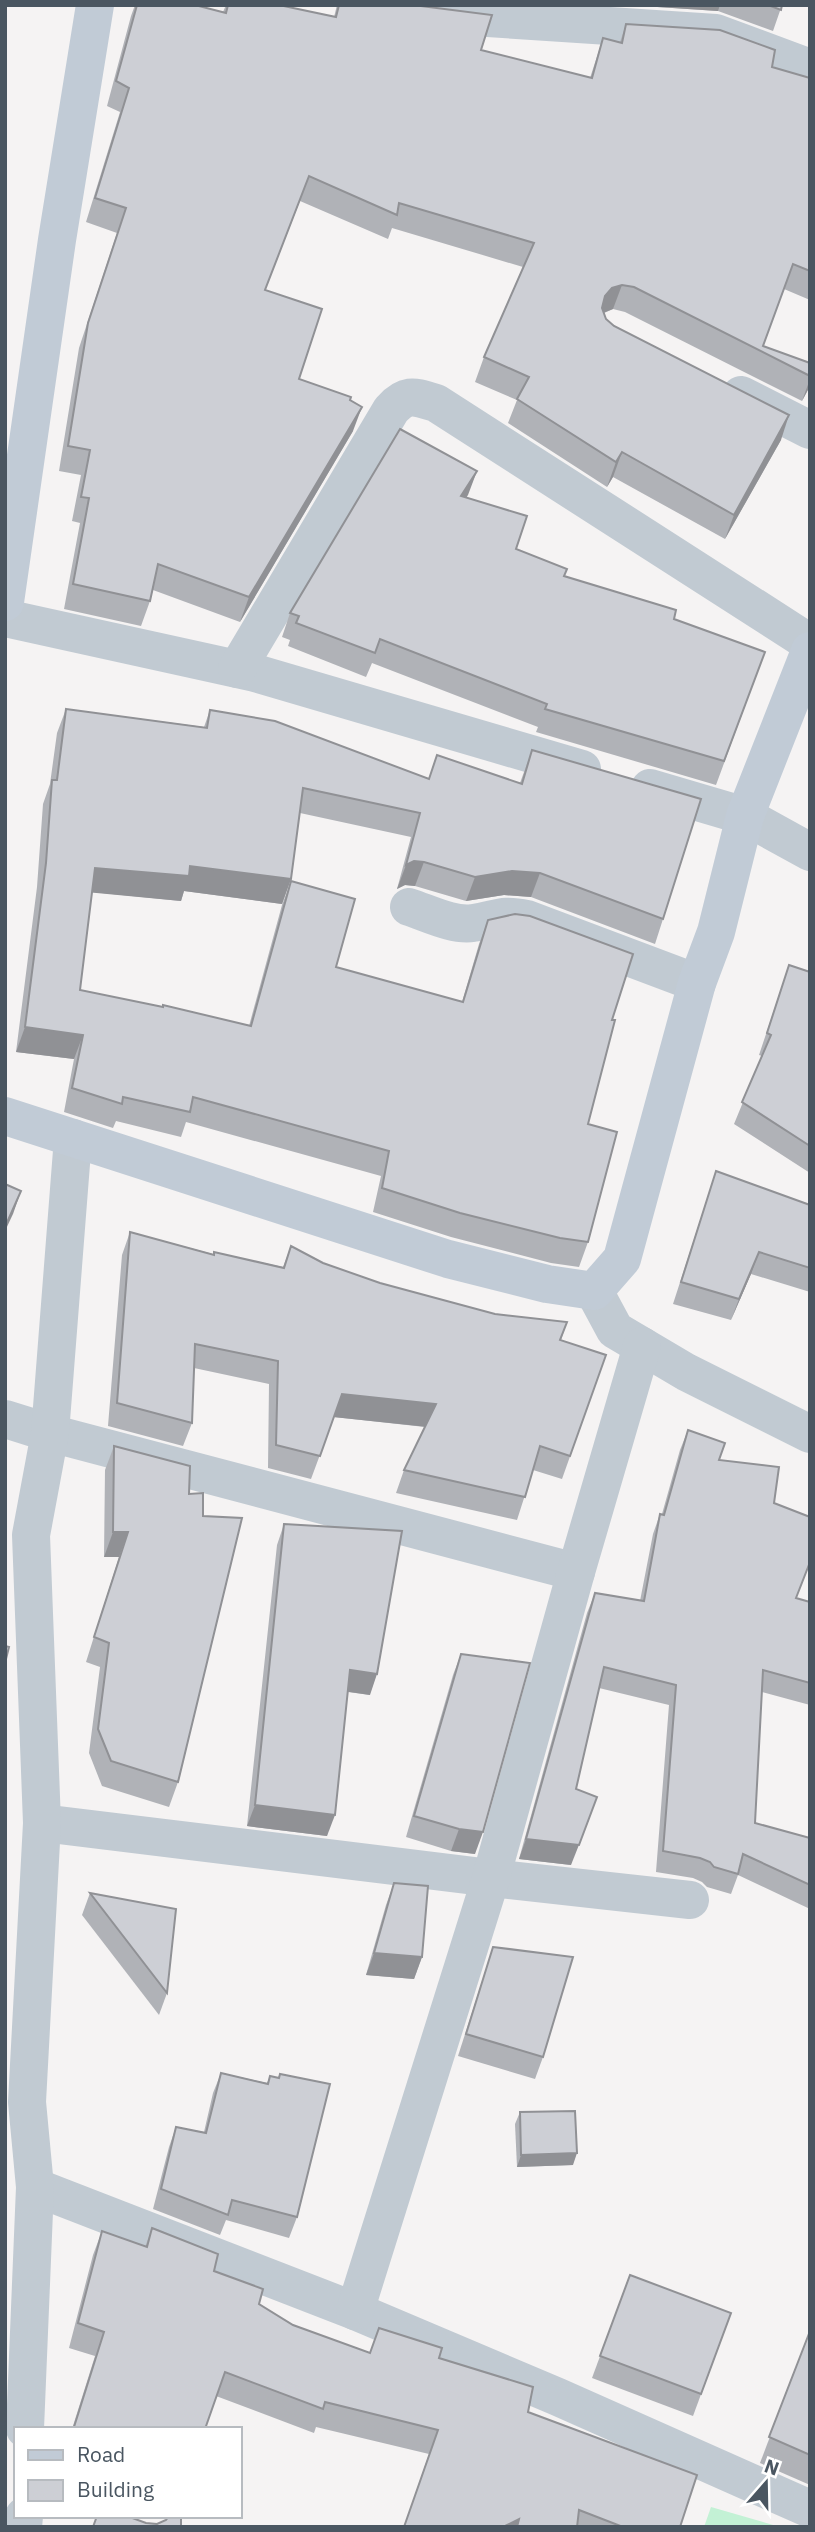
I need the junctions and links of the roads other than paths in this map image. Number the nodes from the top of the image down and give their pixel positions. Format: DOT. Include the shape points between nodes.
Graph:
graph roads {
  1 [pos="95,5"];
  2 [pos="381,5"];
  3 [pos="810,68"];
  4 [pos="712,381"];
  5 [pos="810,430"];
  6 [pos="5,602"];
  7 [pos="5,618"];
  8 [pos="810,643"];
  9 [pos="237,669"];
  10 [pos="806,674"];
  11 [pos="745,816"];
  12 [pos="810,852"];
  13 [pos="410,907"];
  14 [pos="697,983"];
  15 [pos="5,1116"];
  16 [pos="73,1138"];
  17 [pos="594,1291"];
  18 [pos="642,1346"];
  19 [pos="5,1419"];
  20 [pos="50,1433"];
  21 [pos="810,1434"];
  22 [pos="576,1572"];
  23 [pos="42,1823"];
  24 [pos="491,1878"];
  25 [pos="690,1900"];
  26 [pos="16,2097"];
  27 [pos="35,2187"];
  28 [pos="355,2311"];
  29 [pos="16,2377"];
  30 [pos="25,2427"];
  31 [pos="810,2509"];
  1 -- 6 [label="main road"];
  2 -- 3 [label="street" via="457,16 716,33"];
  4 -- 5 [label="street"];
  7 -- 9 [label="street"];
  8 -- 9 [label="street" via="436,403 413,396 400,399 391,410"];
  9 -- 11 [label="street"];
  10 -- 11 [label="main road"];
  11 -- 12 [label="street"];
  11 -- 14 [label="main road" via="716,932"];
  13 -- 14 [label="street" via="457,923 508,915 527,919"];
  14 -- 17 [label="main road" via="622,1259"];
  15 -- 16 [label="main road"];
  16 -- 17 [label="main road" via="448,1259"];
  16 -- 20 [label="street"];
  17 -- 18 [label="street" via="615,1329"];
  18 -- 21 [label="street"];
  18 -- 22 [label="street"];
  19 -- 20 [label="street"];
  20 -- 22 [label="street"];
  20 -- 23 [label="street" via="31,1535"];
  22 -- 24 [label="street"];
  23 -- 24 [label="street"];
  23 -- 26 [label="street"];
  24 -- 25 [label="street"];
  24 -- 28 [label="street"];
  26 -- 27 [label="street"];
  27 -- 28 [label="street"];
  27 -- 29 [label="street"];
  28 -- 31 [label="street"];
  29 -- 30 [label="street"];
}
